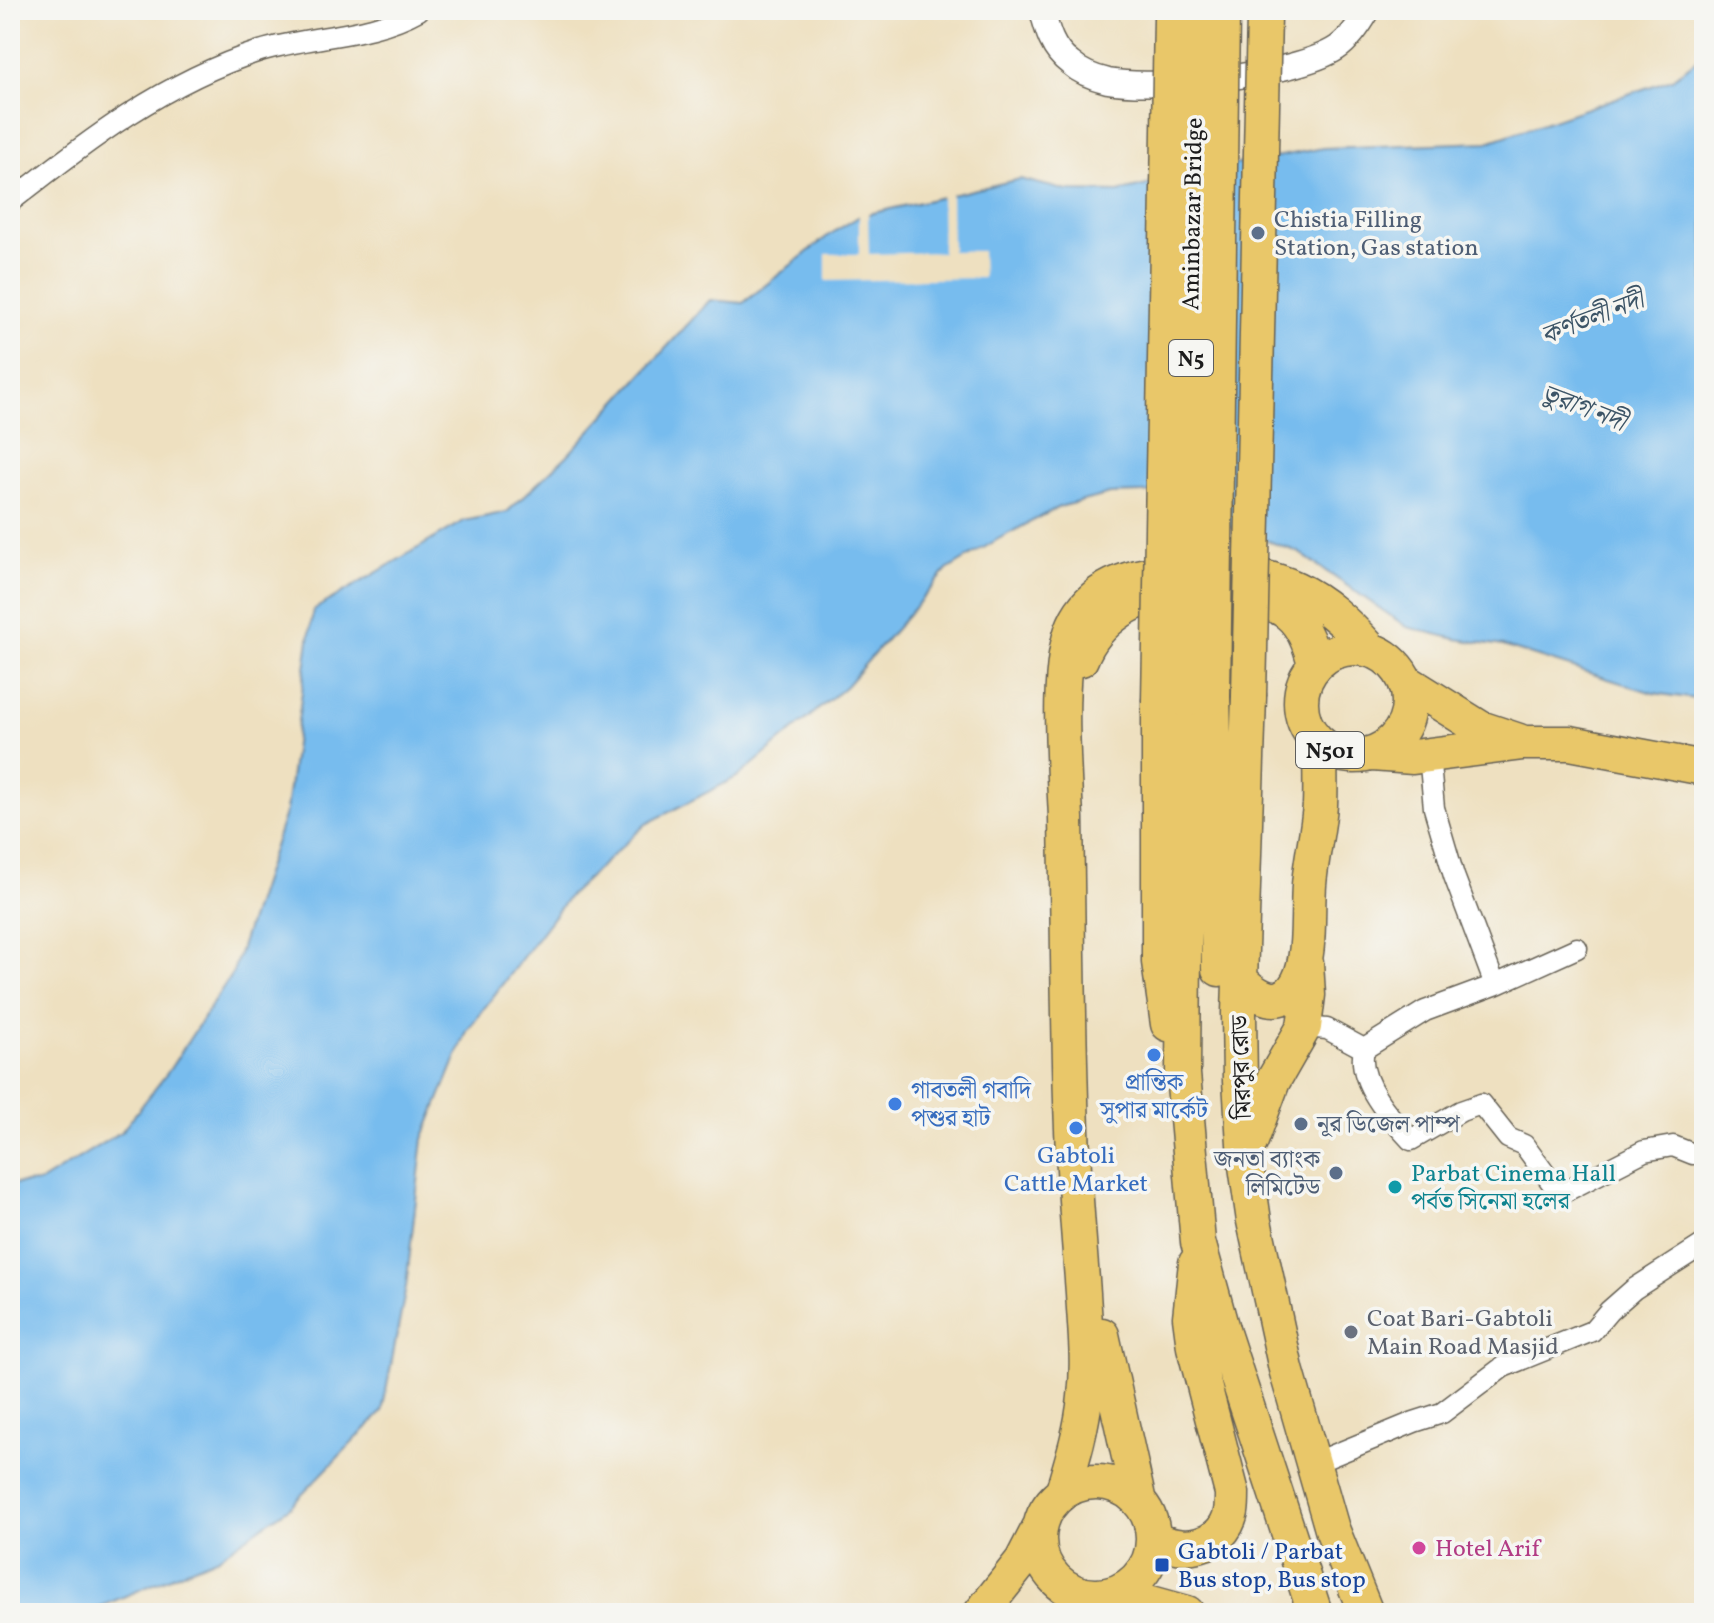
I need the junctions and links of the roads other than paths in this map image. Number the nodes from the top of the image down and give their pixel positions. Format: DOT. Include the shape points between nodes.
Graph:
graph roads {
  1 [pos="419,10"];
  2 [pos="1042,10"];
  3 [pos="1368,10"];
  4 [pos="1196,13"];
  5 [pos="1264,13"];
  6 [pos="10,202"];
  7 [pos="1371,650"];
  8 [pos="1315,665"];
  9 [pos="1405,681"];
  10 [pos="1186,699"];
  11 [pos="1523,743"];
  12 [pos="1320,744"];
  13 [pos="1429,754"];
  14 [pos="1365,755"];
  15 [pos="1704,768"];
  16 [pos="1320,808"];
  17 [pos="1218,946"];
  18 [pos="1577,948"];
  19 [pos="1305,950"];
  20 [pos="1240,981"];
  21 [pos="1495,985"];
  22 [pos="1304,1027"];
  23 [pos="1364,1049"];
  24 [pos="1704,1150"];
  25 [pos="1245,1159"];
  26 [pos="1198,1242"];
  27 [pos="1704,1244"];
  28 [pos="1312,1464"];
  29 [pos="1063,1491"];
  30 [pos="1139,1502"];
  31 [pos="1039,1528"];
  32 [pos="1153,1538"];
  33 [pos="1092,1601"];
  34 [pos="981,1613"];
  35 [pos="1187,1613"];
  36 [pos="1315,1613"];
  37 [pos="1366,1613"];
  1 -- 6 [label="street" via="392,23 264,50 187,80 141,106"];
  2 -- 3 [label="street" via="1055,47 1069,63 1108,81 1133,83 1243,74 1314,59 1337,48"];
  4 -- 10 [label="highway, Aminbazar Bridge / N5, bridge"];
  5 -- 20 [label="highway, মিরপুর রোড, bridge"];
  7 -- 8 [label="highway" via="1340,649"];
  7 -- 9 [label="highway, N501" via="1395,665"];
  7 -- 29 [label="highway" via="1328,608 1299,589 1279,580 1217,571 1152,573 1116,584 1098,594 1075,622 1064,677 1064,747 1072,1130 1086,1345 1085,1397"];
  8 -- 12 [label="highway, N501" via="1303,687 1301,711"];
  8 -- 30 [label="highway" via="1303,628 1281,607 1262,598 1174,592 1113,616 1099,627 1080,664 1089,1219 1097,1309"];
  9 -- 11 [label="highway, N501" via="1480,728"];
  9 -- 14 [label="highway, N501" via="1409,695 1404,725 1396,738"];
  10 -- 17 [label="highway, N5"];
  10 -- 26 [label="highway" via="1183,1074"];
  11 -- 13 [label="highway, N501"];
  11 -- 15 [label="highway, N501" via="1570,743"];
  12 -- 14 [label="highway, N501" via="1345,756"];
  12 -- 16 [label="highway, N501"];
  13 -- 14 [label="highway, N501"];
  13 -- 21 [label="street" via="1434,808"];
  14 -- 16 [label="highway" via="1344,771"];
  16 -- 19 [label="highway, N501"];
  17 -- 20 [label="highway"];
  17 -- 25 [label="highway, N5" via="1227,1096"];
  18 -- 21 [label="street"];
  19 -- 20 [label="highway, N501" via="1298,983 1283,996 1263,998"];
  19 -- 22 [label="highway, N501"];
  20 -- 25 [label="highway, মিরপুর রোড"];
  21 -- 23 [label="street" via="1425,1011"];
  22 -- 23 [label="street" via="1327,1029"];
  22 -- 25 [label="highway, N501" via="1263,1104"];
  23 -- 24 [label="street" via="1370,1088 1411,1140 1481,1104 1508,1138 1524,1145 1560,1194 1644,1151 1673,1146 1693,1154"];
  25 -- 28 [label="highway, মিরপুর রোড" via="1264,1273"];
  26 -- 32 [label="highway" via="1190,1317 1232,1493 1231,1514 1213,1540 1196,1546 1179,1548"];
  26 -- 36 [label="highway"];
  27 -- 28 [label="street" via="1634,1289 1592,1331 1503,1367 1442,1413"];
  28 -- 37 [label="highway, মিরপুর রোড"];
  29 -- 30 [label="highway" via="1103,1482 1127,1490"];
  29 -- 31 [label="highway"];
  30 -- 32 [label="highway"];
  31 -- 33 [label="highway" via="1046,1567 1058,1582"];
  31 -- 34 [label="highway" via="1022,1561"];
  32 -- 33 [label="highway" via="1151,1555 1131,1584"];
  33 -- 35 [label="highway"];
}
